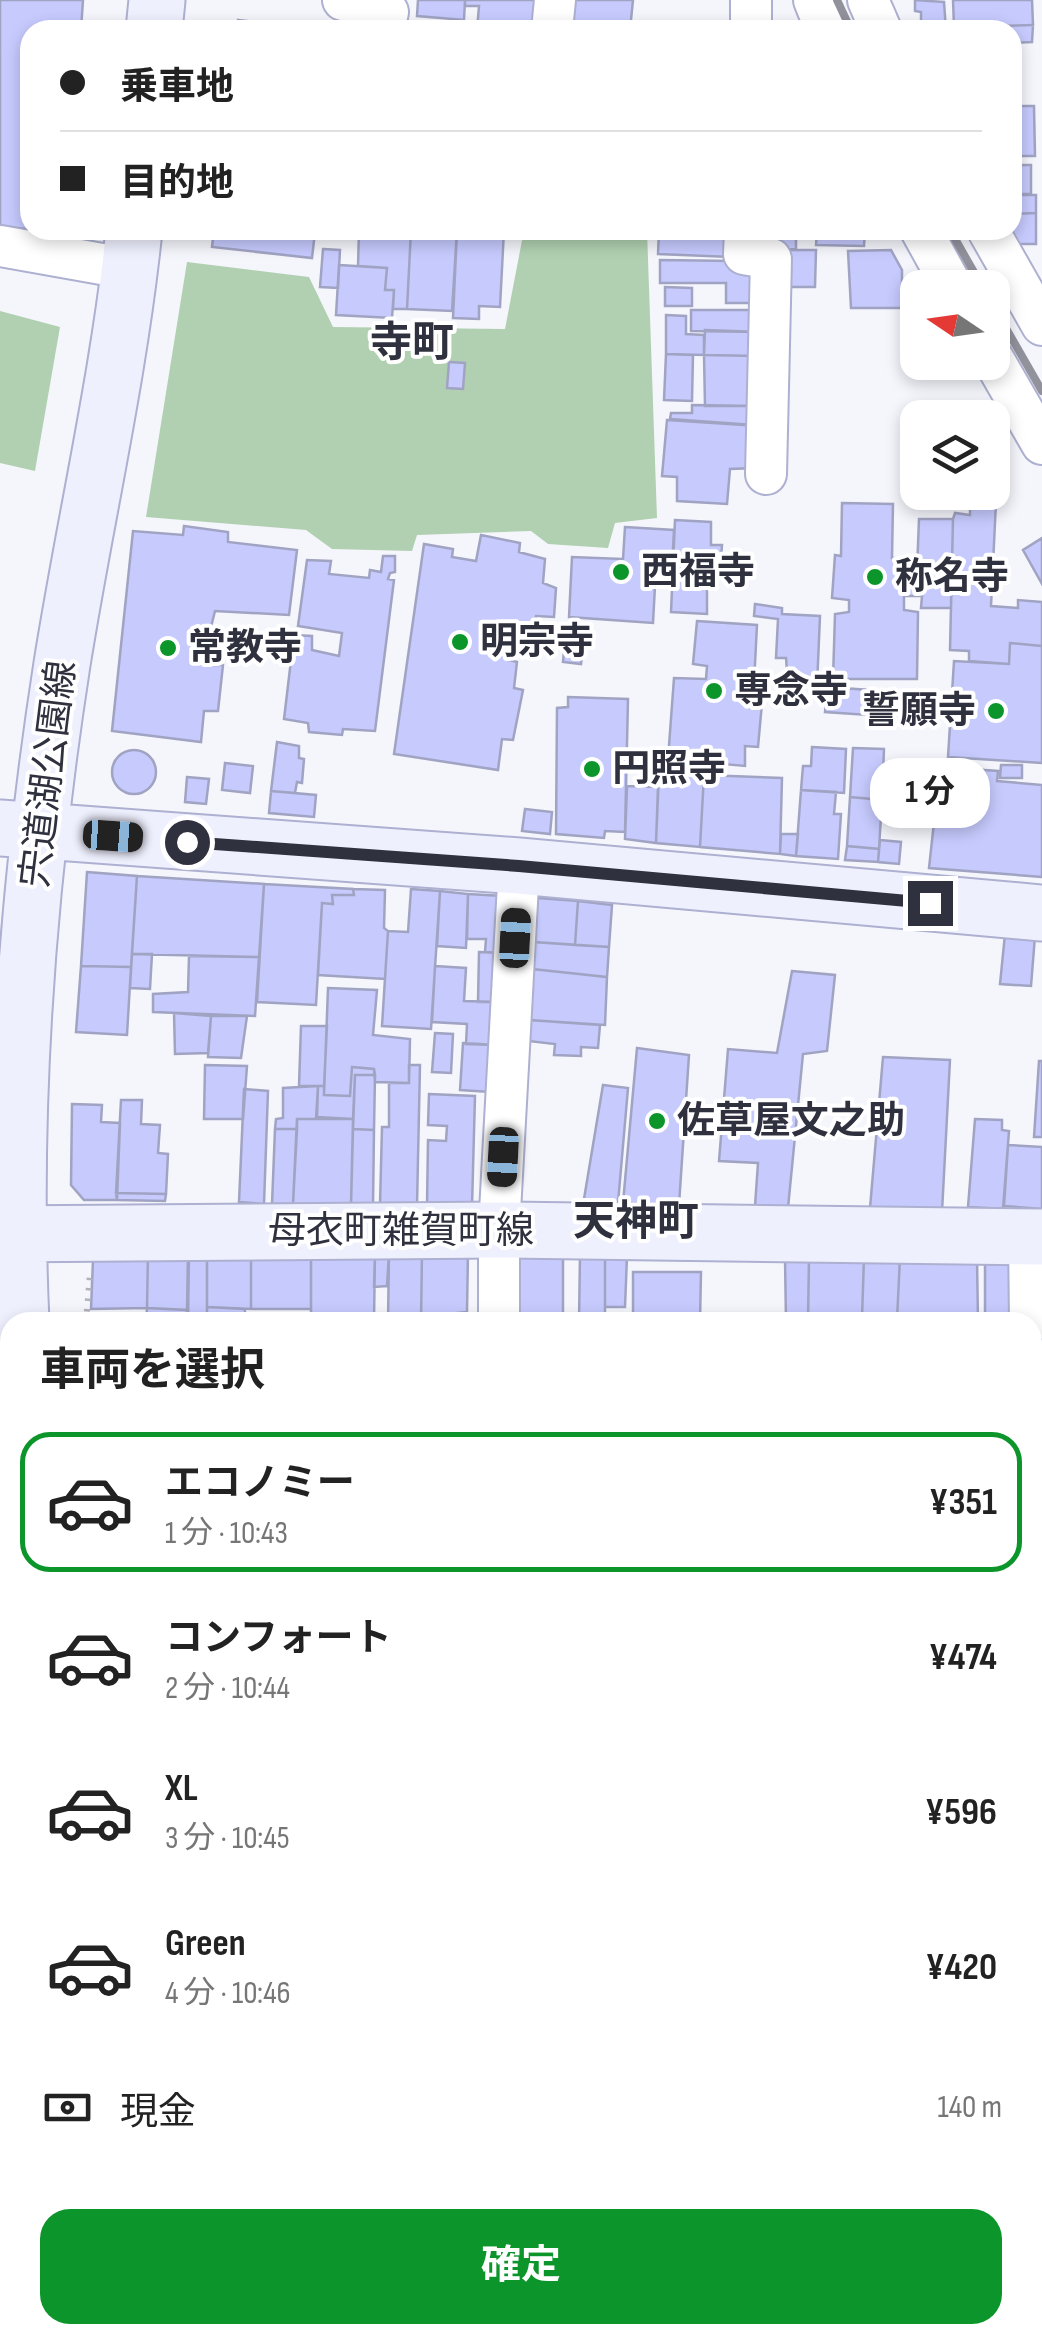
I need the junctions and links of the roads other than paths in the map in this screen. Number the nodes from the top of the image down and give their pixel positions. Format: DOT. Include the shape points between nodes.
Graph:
graph roads {
  1 [pos="343,0"];
  2 [pos="393,20"];
  3 [pos="744,240"];
  4 [pos="927,240"];
  5 [pos="0,246"];
  6 [pos="132,250"];
  7 [pos="1011,250"];
  8 [pos="943,270"];
  9 [pos="1042,326"];
  10 [pos="1006,380"];
  11 [pos="1042,444"];
  12 [pos="766,474"];
  13 [pos="20,829"];
  14 [pos="519,866"];
  15 [pos="1042,913"];
  16 [pos="499,1230"];
  17 [pos="8,1234"];
  18 [pos="1036,1237"];
  19 [pos="20,1312"];
  20 [pos="499,1312"];
  21 [pos="1031,1312"];
  1 -- 2 [label="street"];
  3 -- 12 [label="street" via="744,254 771,259"];
  4 -- 8 [label="street"];
  5 -- 6 [label="street"];
  6 -- 13 [label="main road, 宍道湖公園線" via="62,665"];
  7 -- 9 [label="street"];
  10 -- 11 [label="street"];
  13 -- 14 [label="main road"];
  13 -- 17 [label="main road, 宍道湖公園線" via="23,997"];
  14 -- 15 [label="main road"];
  14 -- 16 [label="street"];
  16 -- 17 [label="main road, 母衣町雑賀町線"];
  16 -- 18 [label="main road, 母衣町雑賀町線"];
  16 -- 20 [label="street"];
  17 -- 19 [label="main road, 宍道湖公園線"];
  18 -- 21 [label="street"];
}
